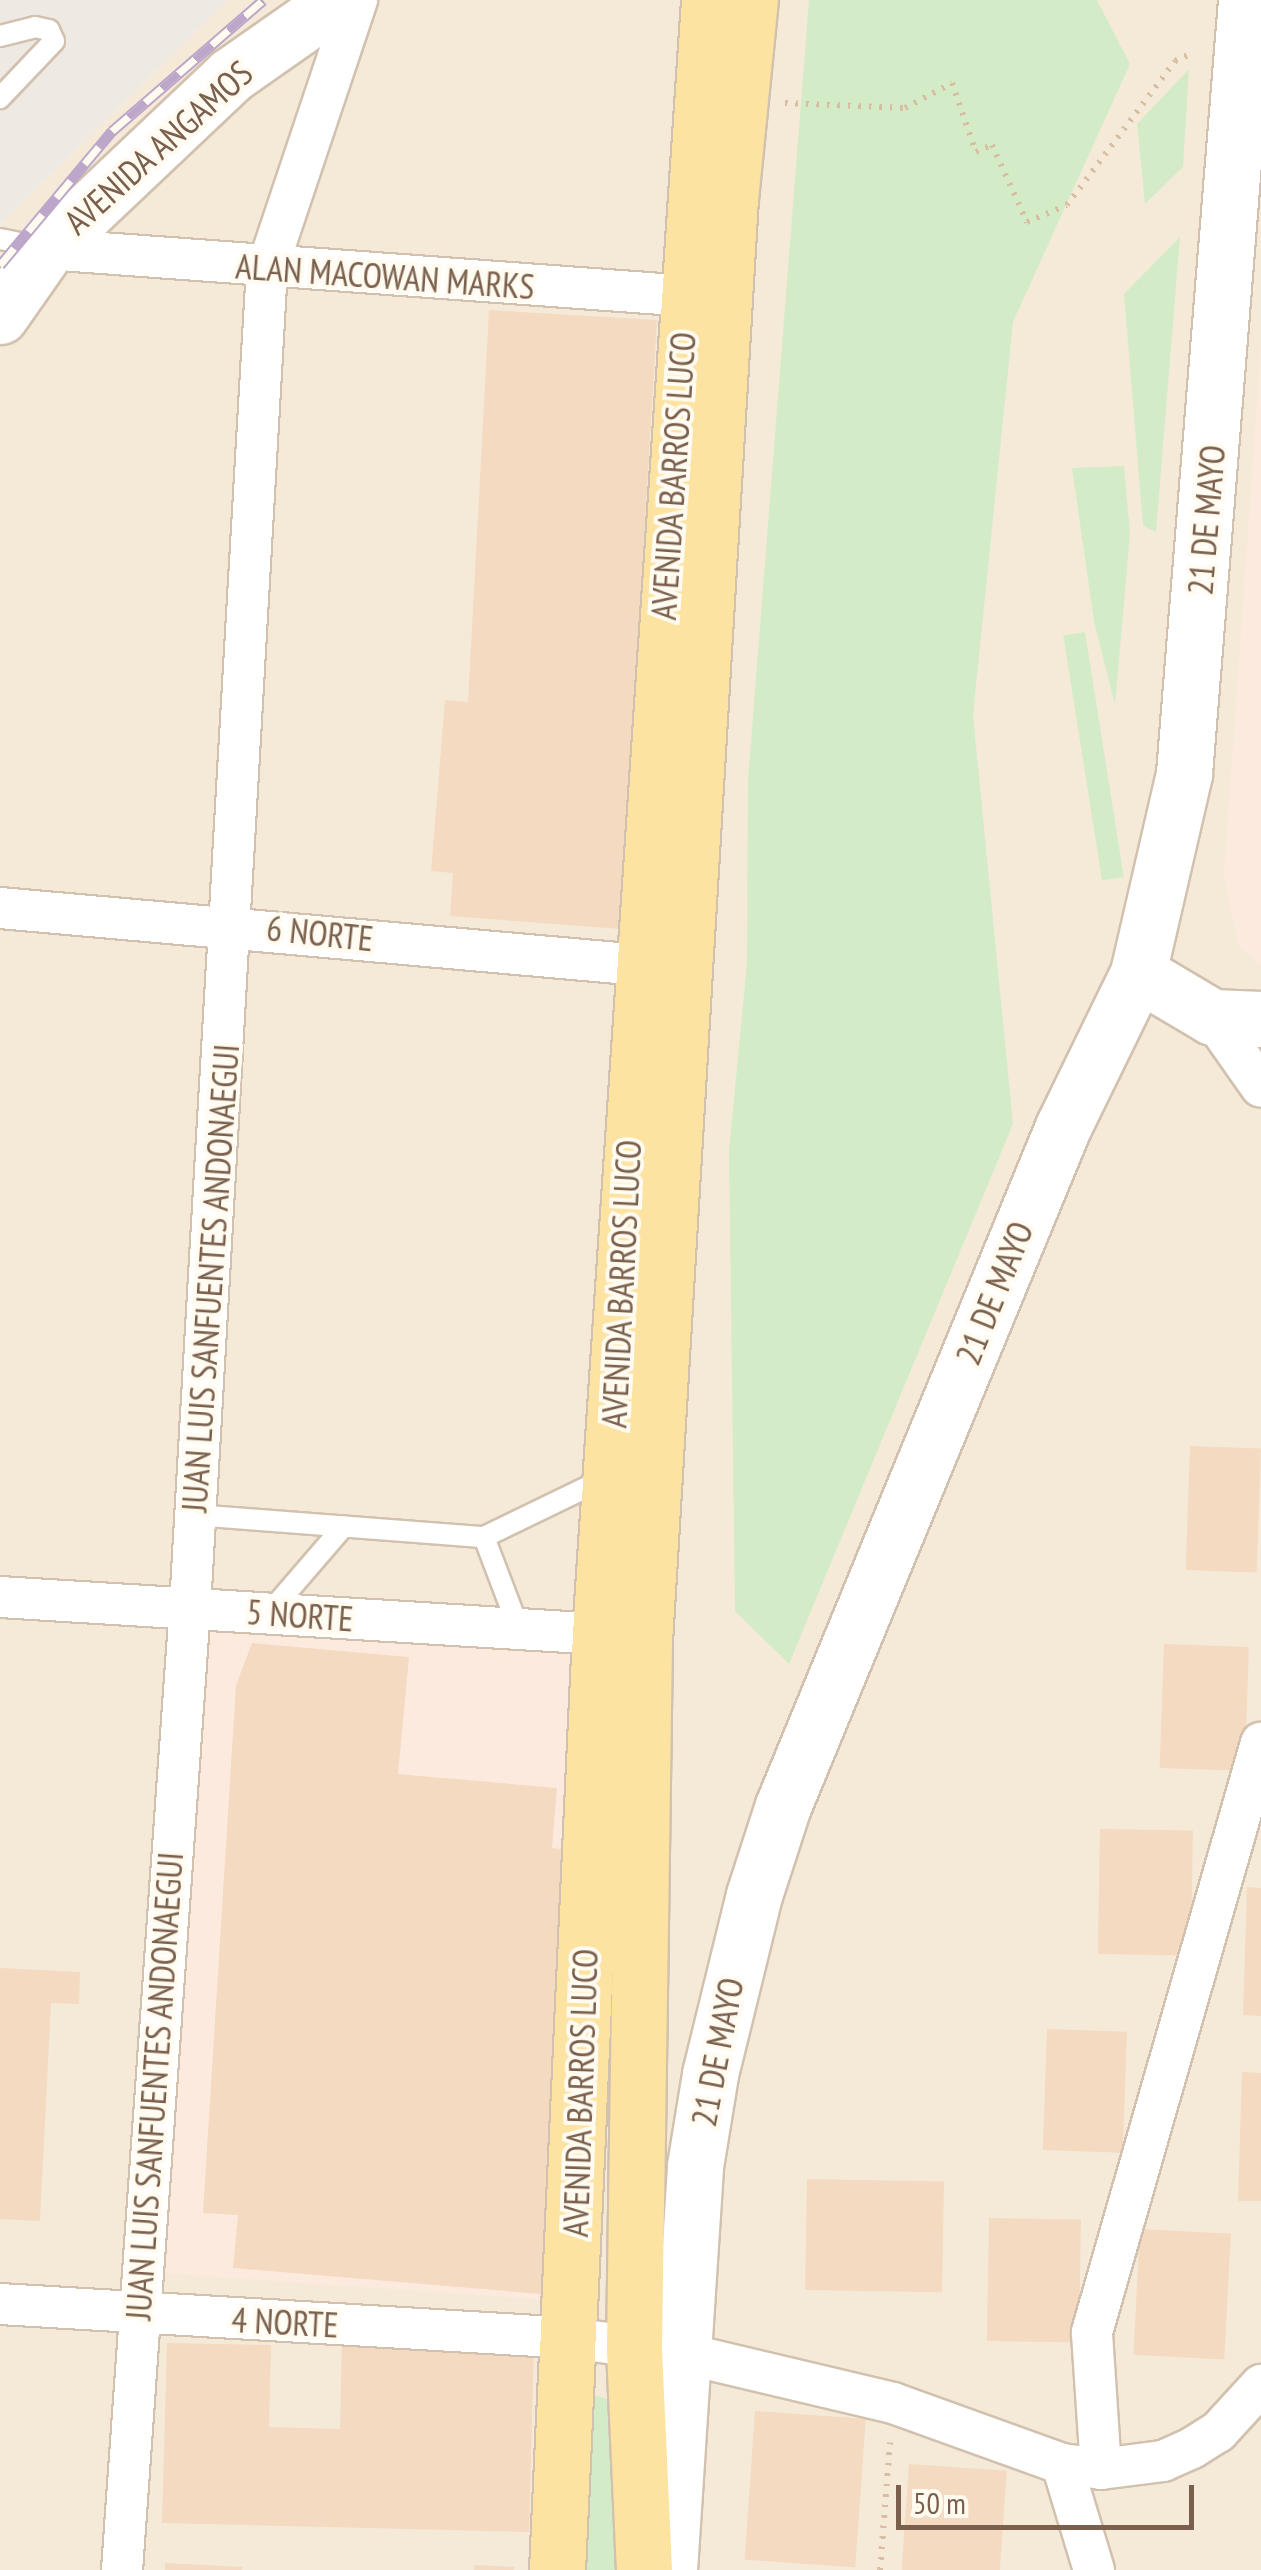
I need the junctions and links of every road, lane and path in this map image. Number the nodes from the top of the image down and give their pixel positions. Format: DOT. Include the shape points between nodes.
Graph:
graph roads {
  1 [pos="338,0"];
  2 [pos="357,0"];
  3 [pos="709,0"];
  4 [pos="750,0"];
  5 [pos="1245,13"];
  6 [pos="0,36"];
  7 [pos="0,98"];
  8 [pos="739,100"];
  9 [pos="1249,131"];
  10 [pos="1246,195"];
  11 [pos="23,244"];
  12 [pos="266,269"];
  13 [pos="705,297"];
  14 [pos="0,316"];
  15 [pos="0,908"];
  16 [pos="232,924"];
  17 [pos="640,965"];
  18 [pos="1138,973"];
  19 [pos="1236,1018"];
  20 [pos="1261,1087"];
  21 [pos="609,1477"];
  22 [pos="195,1515"];
  23 [pos="344,1526"];
  24 [pos="484,1538"];
  25 [pos="0,1597"];
  26 [pos="190,1608"];
  27 [pos="270,1613"];
  28 [pos="519,1628"];
  29 [pos="600,1634"];
  30 [pos="1261,1743"];
  31 [pos="0,2304"];
  32 [pos="137,2313"];
  33 [pos="570,2338"];
  34 [pos="658,2350"];
  35 [pos="1261,2385"];
  36 [pos="893,2404"];
  37 [pos="1081,2467"];
  38 [pos="122,2570"];
  39 [pos="557,2570"];
  40 [pos="644,2570"];
  41 [pos="669,2570"];
  42 [pos="880,2570"];
  43 [pos="1094,2570"];
  1 -- 11 [label="street, AVENIDA ANGAMOS" via="231,75"];
  2 -- 12 [label="street, JUAN LUIS SANFUENTES ANDONAEGUI"];
  3 -- 13 [label="main road, AVENIDA BARROS LUCO"];
  4 -- 8 [label="main road, AVENIDA BARROS LUCO"];
  5 -- 8 [label="path" via="1175,61 1067,205 1027,222 992,146 976,152 952,84 904,108"];
  5 -- 9 [label="street, 21 DE MAYO"];
  6 -- 7 [label="lane" via="35,27 50,30 54,41"];
  8 -- 13 [label="main road, AVENIDA BARROS LUCO"];
  9 -- 10 [label="street, 21 DE MAYO"];
  10 -- 18 [label="street, 21 DE MAYO" via="1184,773"];
  11 -- 12 [label="street, ALAN MACOWAN MARKS"];
  11 -- 14 [label="street, AVENIDA ANGAMOS"];
  12 -- 13 [label="street, ALAN MACOWAN MARKS"];
  12 -- 16 [label="street, JUAN LUIS SANFUENTES ANDONAEGUI"];
  13 -- 17 [label="main road, AVENIDA BARROS LUCO"];
  13 -- 34 [label="main road, AVENIDA BARROS LUCO" via="644,1641"];
  15 -- 16 [label="street, 6 NORTE"];
  16 -- 17 [label="street, 6 NORTE"];
  16 -- 22 [label="street, JUAN LUIS SANFUENTES ANDONAEGUI"];
  17 -- 21 [label="main road, AVENIDA BARROS LUCO"];
  18 -- 19 [label="street"];
  18 -- 34 [label="street, 21 DE MAYO" via="1062,1127 760,1877 710,2074 686,2260"];
  19 -- 20 [label="street"];
  21 -- 24 [label="lane"];
  21 -- 29 [label="main road, AVENIDA BARROS LUCO"];
  22 -- 23 [label="lane"];
  22 -- 26 [label="street, JUAN LUIS SANFUENTES ANDONAEGUI"];
  23 -- 24 [label="lane"];
  23 -- 27 [label="lane"];
  24 -- 28 [label="lane"];
  25 -- 26 [label="street, 5 NORTE"];
  26 -- 27 [label="street, 5 NORTE"];
  26 -- 32 [label="street, JUAN LUIS SANFUENTES ANDONAEGUI"];
  27 -- 28 [label="street, 5 NORTE"];
  28 -- 29 [label="street, 5 NORTE"];
  29 -- 33 [label="main road, AVENIDA BARROS LUCO"];
  30 -- 37 [label="street" via="1092,2332"];
  31 -- 32 [label="street, 4 NORTE"];
  32 -- 33 [label="street, 4 NORTE"];
  32 -- 38 [label="street, JUAN LUIS SANFUENTES ANDONAEGUI"];
  33 -- 34 [label="street, 4 NORTE"];
  33 -- 39 [label="main road, AVENIDA BARROS LUCO"];
  34 -- 36 [label="street, 4 NORTE"];
  34 -- 40 [label="main road, AVENIDA BARROS LUCO"];
  34 -- 41 [label="street, 21 DE MAYO"];
  35 -- 37 [label="street" via="1230,2421 1192,2448 1163,2461"];
  36 -- 37 [label="street, 4 NORTE"];
  36 -- 42 [label="path"];
  37 -- 43 [label="street"];
}
